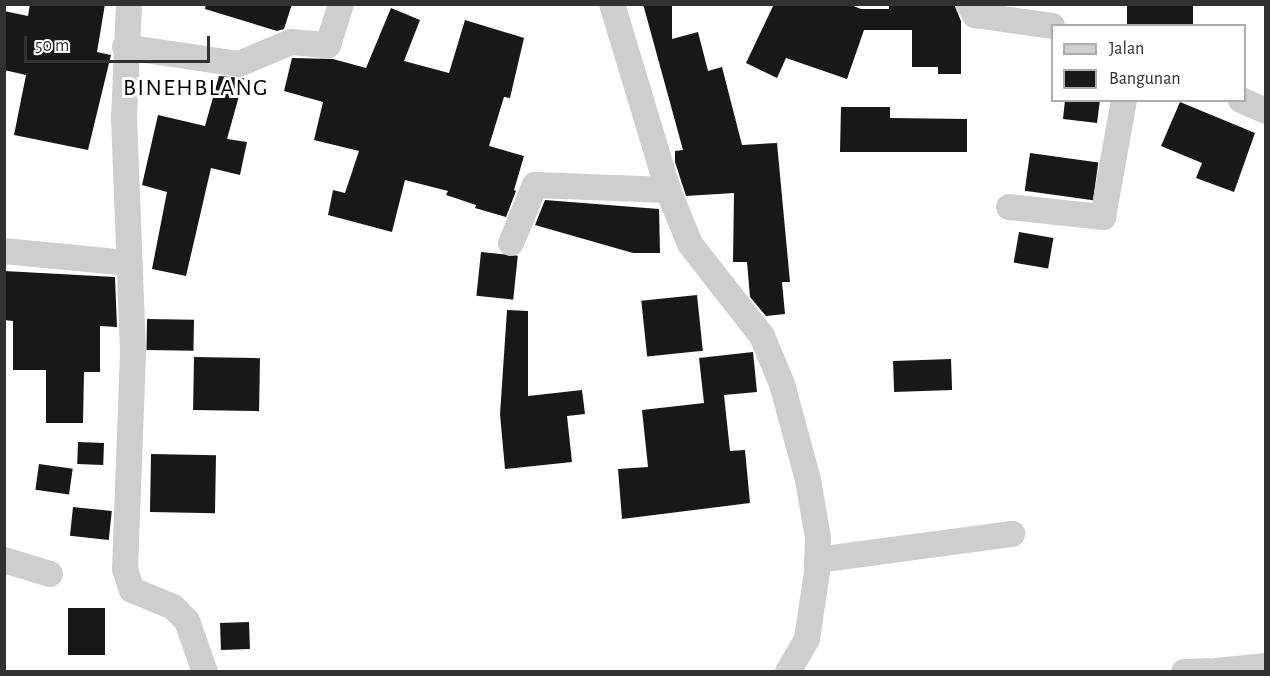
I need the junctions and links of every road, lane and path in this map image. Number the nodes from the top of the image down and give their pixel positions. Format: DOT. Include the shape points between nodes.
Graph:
graph roads {
  1 [pos="129,4"];
  2 [pos="341,4"];
  3 [pos="612,4"];
  4 [pos="969,4"];
  5 [pos="1051,26"];
  6 [pos="125,47"];
  7 [pos="1124,102"];
  8 [pos="1246,102"];
  9 [pos="1266,111"];
  10 [pos="668,190"];
  11 [pos="1009,207"];
  12 [pos="511,243"];
  13 [pos="4,251"];
  14 [pos="129,263"];
  15 [pos="1012,534"];
  16 [pos="4,560"];
  17 [pos="817,560"];
  18 [pos="50,574"];
  19 [pos="1266,666"];
  20 [pos="1199,671"];
  21 [pos="205,672"];
  22 [pos="788,672"];
  1 -- 6 [label="street"];
  2 -- 6 [label="street" via="328,45 291,42 239,64"];
  3 -- 10 [label="street"];
  4 -- 5 [label="street" via="975,15"];
  6 -- 14 [label="street"];
  7 -- 11 [label="street" via="1103,217"];
  8 -- 9 [label="street"];
  10 -- 12 [label="street" via="535,185"];
  10 -- 17 [label="street" via="690,244 762,336 782,384 808,480 818,538"];
  13 -- 14 [label="street"];
  14 -- 21 [label="street" via="133,352 125,569 132,590 173,607 187,621"];
  15 -- 17 [label="street"];
  16 -- 18 [label="street"];
  17 -- 22 [label="street" via="807,639"];
  19 -- 20 [label="street"];
}
